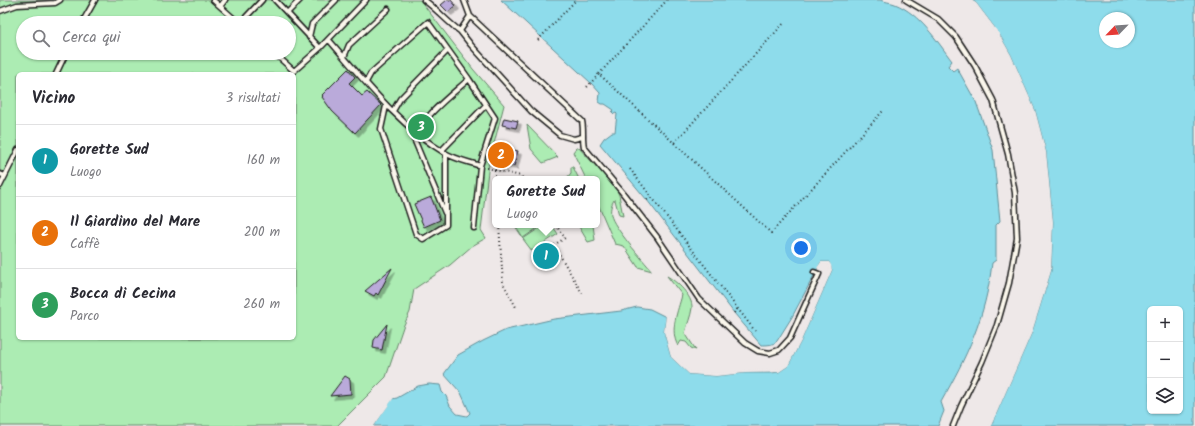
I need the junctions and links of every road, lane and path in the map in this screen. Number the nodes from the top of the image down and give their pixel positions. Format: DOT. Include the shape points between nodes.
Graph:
graph roads {
  1 [pos="60,0"];
  2 [pos="95,0"];
  3 [pos="213,0"];
  4 [pos="262,0"];
  5 [pos="274,0"];
  6 [pos="300,0"];
  7 [pos="336,0"];
  8 [pos="366,0"];
  9 [pos="424,0"];
  10 [pos="464,0"];
  11 [pos="576,0"];
  12 [pos="667,0"];
  13 [pos="906,0"];
  14 [pos="388,9"];
  15 [pos="0,11"];
  16 [pos="287,14"];
  17 [pos="86,16"];
  18 [pos="232,16"];
  19 [pos="247,16"];
  20 [pos="470,16"];
  21 [pos="785,22"];
  22 [pos="296,23"];
  23 [pos="460,31"];
  24 [pos="309,37"];
  25 [pos="329,40"];
  26 [pos="538,40"];
  27 [pos="320,48"];
  28 [pos="448,50"];
  29 [pos="344,57"];
  30 [pos="63,60"];
  31 [pos="281,60"];
  32 [pos="57,72"];
  33 [pos="294,72"];
  34 [pos="294,72"];
  35 [pos="599,74"];
  36 [pos="469,79"];
  37 [pos="366,82"];
  38 [pos="587,87"];
  39 [pos="486,105"];
  40 [pos="386,106"];
  41 [pos="393,111"];
  42 [pos="883,111"];
  43 [pos="417,132"];
  44 [pos="582,137"];
  45 [pos="674,143"];
  46 [pos="442,150"];
  47 [pos="16,154"];
  48 [pos="446,154"];
  49 [pos="480,166"];
  50 [pos="630,169"];
  51 [pos="495,170"];
  52 [pos="0,174"];
  53 [pos="5,176"];
  54 [pos="495,176"];
  55 [pos="521,176"];
  56 [pos="0,186"];
  57 [pos="651,197"];
  58 [pos="647,200"];
  59 [pos="446,215"];
  60 [pos="474,228"];
  61 [pos="499,228"];
  62 [pos="558,228"];
  63 [pos="814,272"];
  64 [pos="583,295"];
  65 [pos="738,308"];
  66 [pos="517,309"];
  67 [pos="734,313"];
  68 [pos="755,331"];
  69 [pos="953,426"];
  1 -- 15 [label="lane" via="54,3 17,5"];
  2 -- 17 [label="lane"];
  3 -- 18 [label="lane"];
  4 -- 19 [label="lane"];
  5 -- 16 [label="lane"];
  6 -- 16 [label="lane"];
  7 -- 24 [label="lane" via="312,24"];
  8 -- 25 [label="lane"];
  9 -- 23 [label="lane"];
  10 -- 20 [label="lane"];
  11 -- 26 [label="path"];
  12 -- 35 [label="path"];
  13 -- 69 [label="lane" via="938,19 956,37 975,66 993,100 1008,154 1015,193 1017,238 1009,283 997,325"];
  14 -- 29 [label="lane" via="350,45"];
  20 -- 23 [label="lane"];
  20 -- 44 [label="lane" via="582,121"];
  21 -- 45 [label="path"];
  22 -- 24 [label="lane"];
  23 -- 44 [label="lane" via="531,111 560,135 574,139"];
  24 -- 27 [label="lane"];
  25 -- 27 [label="lane"];
  25 -- 29 [label="lane"];
  27 -- 34 [label="lane"];
  28 -- 36 [label="lane"];
  28 -- 37 [label="lane" via="428,22 371,73"];
  28 -- 41 [label="lane" via="400,99"];
  29 -- 37 [label="lane"];
  30 -- 32 [label="lane"];
  31 -- 33 [label="lane"];
  35 -- 38 [label="path"];
  35 -- 45 [label="path"];
  36 -- 39 [label="lane"];
  36 -- 43 [label="lane"];
  37 -- 40 [label="lane"];
  39 -- 46 [label="lane"];
  39 -- 49 [label="lane" via="495,118"];
  40 -- 41 [label="lane"];
  40 -- 59 [label="lane" via="381,129 416,234 423,239 446,225"];
  41 -- 43 [label="lane"];
  42 -- 45 [label="path" via="771,233"];
  43 -- 46 [label="lane"];
  43 -- 59 [label="lane" via="414,140"];
  44 -- 63 [label="lane" via="584,147 657,237 699,299 745,343 758,351 770,353 779,350 790,338 819,274"];
  46 -- 48 [label="lane"];
  47 -- 53 [label="lane"];
  48 -- 49 [label="lane"];
  48 -- 59 [label="lane"];
  49 -- 51 [label="path"];
  49 -- 60 [label="lane"];
  50 -- 57 [label="path"];
  51 -- 54 [label="path"];
  51 -- 55 [label="path"];
  52 -- 53 [label="lane"];
  53 -- 56 [label="lane"];
  57 -- 58 [label="path"];
  57 -- 65 [label="path"];
  61 -- 66 [label="path" via="504,283"];
  62 -- 64 [label="path" via="565,238 554,245"];
  65 -- 67 [label="path"];
  65 -- 68 [label="path"];
}
